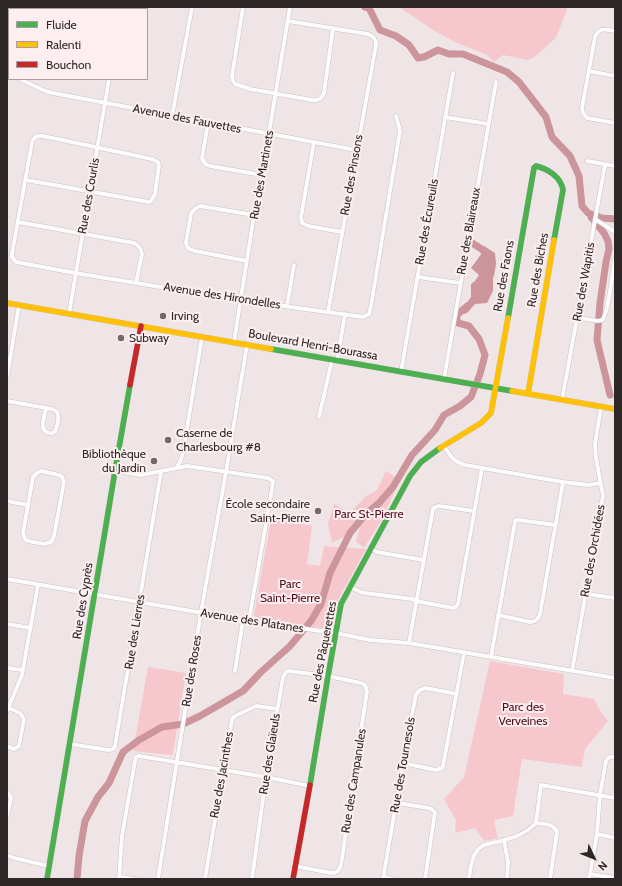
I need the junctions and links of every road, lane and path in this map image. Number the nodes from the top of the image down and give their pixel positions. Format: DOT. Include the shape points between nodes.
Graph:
graph roads {
  1 [pos="192,7"];
  2 [pos="243,7"];
  3 [pos="290,7"];
  4 [pos="288,21"];
  5 [pos="334,28"];
  6 [pos="615,31"];
  7 [pos="590,71"];
  8 [pos="453,73"];
  9 [pos="615,76"];
  10 [pos="22,80"];
  11 [pos="109,80"];
  12 [pos="496,82"];
  13 [pos="275,93"];
  14 [pos="105,103"];
  15 [pos="172,116"];
  16 [pos="396,116"];
  17 [pos="445,117"];
  18 [pos="208,122"];
  19 [pos="615,123"];
  20 [pos="488,124"];
  21 [pos="269,134"];
  22 [pos="314,142"];
  23 [pos="98,147"];
  24 [pos="356,150"];
  25 [pos="586,161"];
  26 [pos="605,165"];
  27 [pos="615,166"];
  28 [pos="534,168"];
  29 [pos="262,175"];
  30 [pos="26,180"];
  31 [pos="90,191"];
  32 [pos="254,215"];
  33 [pos="595,219"];
  34 [pos="18,222"];
  35 [pos="342,232"];
  36 [pos="615,232"];
  37 [pos="82,234"];
  38 [pos="615,259"];
  39 [pos="247,261"];
  40 [pos="294,265"];
  41 [pos="75,273"];
  42 [pos="418,277"];
  43 [pos="136,283"];
  44 [pos="460,283"];
  45 [pos="240,300"];
  46 [pos="7,303"];
  47 [pos="19,305"];
  48 [pos="287,306"];
  49 [pos="328,312"];
  50 [pos="69,314"];
  51 [pos="345,314"];
  52 [pos="578,317"];
  53 [pos="141,326"];
  54 [pos="202,337"];
  55 [pos="234,342"];
  56 [pos="7,344"];
  57 [pos="13,345"];
  58 [pos="247,345"];
  59 [pos="335,360"];
  60 [pos="401,372"];
  61 [pos="7,377"];
  62 [pos="444,379"];
  63 [pos="495,388"];
  64 [pos="528,394"];
  65 [pos="562,400"];
  66 [pos="7,401"];
  67 [pos="600,406"];
  68 [pos="46,408"];
  69 [pos="615,409"];
  70 [pos="319,417"];
  71 [pos="444,446"];
  72 [pos="176,468"];
  73 [pos="482,468"];
  74 [pos="116,471"];
  75 [pos="161,472"];
  76 [pos="226,472"];
  77 [pos="563,482"];
  78 [pos="601,483"];
  79 [pos="7,501"];
  80 [pos="28,505"];
  81 [pos="474,512"];
  82 [pos="555,525"];
  83 [pos="371,549"];
  84 [pos="423,560"];
  85 [pos="7,579"];
  86 [pos="38,585"];
  87 [pos="350,587"];
  88 [pos="586,594"];
  89 [pos="95,595"];
  90 [pos="615,598"];
  91 [pos="417,600"];
  92 [pos="140,602"];
  93 [pos="201,612"];
  94 [pos="498,615"];
  95 [pos="243,620"];
  96 [pos="249,620"];
  97 [pos="7,624"];
  98 [pos="31,628"];
  99 [pos="335,633"];
  100 [pos="410,643"];
  101 [pos="464,653"];
  102 [pos="491,657"];
  103 [pos="7,668"];
  104 [pos="23,670"];
  105 [pos="235,671"];
  106 [pos="572,671"];
  107 [pos="328,676"];
  108 [pos="615,678"];
  109 [pos="457,694"];
  110 [pos="8,709"];
  111 [pos="277,709"];
  112 [pos="70,744"];
  113 [pos="7,746"];
  114 [pos="615,757"];
  115 [pos="177,762"];
  116 [pos="403,763"];
  117 [pos="223,769"];
  118 [pos="266,777"];
  119 [pos="310,786"];
  120 [pos="7,792"];
  121 [pos="600,795"];
  122 [pos="615,798"];
  123 [pos="397,803"];
  124 [pos="7,816"];
  125 [pos="536,823"];
  126 [pos="597,834"];
  127 [pos="615,838"];
  128 [pos="504,840"];
  129 [pos="7,855"];
  130 [pos="49,866"];
  131 [pos="295,866"];
  132 [pos="590,874"];
  133 [pos="120,878"];
  134 [pos="383,878"];
  135 [pos="615,878"];
  136 [pos="47,879"];
  137 [pos="134,879"];
  138 [pos="158,879"];
  139 [pos="205,879"];
  140 [pos="252,879"];
  141 [pos="293,879"];
  142 [pos="392,879"];
  143 [pos="425,879"];
  144 [pos="469,879"];
  145 [pos="507,879"];
  146 [pos="550,879"];
  147 [pos="589,879"];
  1 -- 15 [label="street"];
  2 -- 13 [label="street" via="233,81 250,89"];
  3 -- 4 [label="street, Rue des Martinets"];
  4 -- 5 [label="street"];
  4 -- 13 [label="street, Rue des Martinets"];
  5 -- 13 [label="street" via="322,97 315,101"];
  5 -- 24 [label="street, Rue des Pinsons" via="368,34 375,38 376,45"];
  6 -- 7 [label="street" via="606,29 596,34"];
  7 -- 9 [label="street"];
  7 -- 19 [label="street" via="583,113 587,118"];
  8 -- 17 [label="street, Rue des Écureuils"];
  10 -- 14 [label="street, Avenue des Fauvettes" via="45,91"];
  11 -- 14 [label="street, Rue des Courlis"];
  12 -- 20 [label="street, Rue des Blaireaux"];
  13 -- 21 [label="street, Rue des Martinets"];
  14 -- 15 [label="street, Avenue des Fauvettes"];
  14 -- 23 [label="street, Rue des Courlis"];
  15 -- 18 [label="street, Avenue des Fauvettes"];
  16 -- 51 [label="street, Avenue des Hirondelles" via="400,131 369,314 364,317"];
  17 -- 20 [label="street"];
  17 -- 42 [label="street, Rue des Écureuils"];
  18 -- 21 [label="street, Avenue des Fauvettes"];
  18 -- 29 [label="street" via="202,158 205,164"];
  20 -- 44 [label="street, Rue des Blaireaux"];
  21 -- 22 [label="street, Avenue des Fauvettes"];
  21 -- 29 [label="street, Rue des Martinets"];
  22 -- 24 [label="street, Avenue des Fauvettes"];
  22 -- 35 [label="street" via="302,223"];
  23 -- 30 [label="street" via="43,136 36,137 32,142"];
  23 -- 31 [label="street, Rue des Courlis"];
  23 -- 31 [label="street" via="152,159 158,162 159,168 154,194 149,202"];
  24 -- 35 [label="street, Rue des Pinsons"];
  25 -- 26 [label="street"];
  26 -- 27 [label="street"];
  26 -- 33 [label="street, Rue des Wapitis"];
  28 -- 63 [label="street, Rue des Faons"];
  28 -- 64 [label="street, Rue des Biches" via="538,166 550,173 561,183 563,190"];
  29 -- 32 [label="street, Rue des Martinets"];
  30 -- 31 [label="street"];
  30 -- 34 [label="street"];
  31 -- 37 [label="street, Rue des Courlis"];
  32 -- 39 [label="street, Rue des Martinets"];
  32 -- 39 [label="street" via="197,207 191,214 186,242 188,248 195,251"];
  33 -- 36 [label="street"];
  33 -- 52 [label="street, Rue des Wapitis"];
  34 -- 37 [label="street"];
  34 -- 41 [label="street, Avenue des Hirondelles" via="12,254 14,260"];
  35 -- 49 [label="street, Rue des Pinsons"];
  37 -- 41 [label="street, Rue des Courlis"];
  37 -- 43 [label="street" via="137,244 142,254"];
  38 -- 52 [label="street" via="604,319 599,321"];
  39 -- 45 [label="street, Rue des Martinets"];
  40 -- 48 [label="street"];
  41 -- 43 [label="street, Avenue des Hirondelles"];
  41 -- 50 [label="street, Rue des Courlis"];
  42 -- 44 [label="street"];
  42 -- 60 [label="street, Rue des Écureuils"];
  43 -- 45 [label="street, Avenue des Hirondelles"];
  44 -- 62 [label="street, Rue des Blaireaux"];
  45 -- 48 [label="street, Avenue des Hirondelles"];
  45 -- 55 [label="street, Rue des Martinets"];
  46 -- 47 [label="street, Boulevard Henri-Bourassa"];
  47 -- 50 [label="street, Boulevard Henri-Bourassa"];
  47 -- 57 [label="street"];
  48 -- 49 [label="street, Avenue des Hirondelles"];
  49 -- 51 [label="street, Avenue des Hirondelles"];
  50 -- 53 [label="street, Boulevard Henri-Bourassa"];
  51 -- 59 [label="street"];
  52 -- 65 [label="street, Rue des Wapitis"];
  53 -- 54 [label="street, Boulevard Henri-Bourassa"];
  53 -- 74 [label="street, Rue des Cyprès"];
  54 -- 55 [label="street, Boulevard Henri-Bourassa"];
  54 -- 72 [label="street" via="183,453"];
  55 -- 58 [label="street, Boulevard Henri-Bourassa"];
  56 -- 57 [label="street"];
  57 -- 61 [label="street"];
  58 -- 59 [label="street, Boulevard Henri-Bourassa"];
  58 -- 76 [label="street, Rue des Roses"];
  59 -- 60 [label="street, Boulevard Henri-Bourassa"];
  59 -- 70 [label="street"];
  60 -- 62 [label="street, Boulevard Henri-Bourassa"];
  62 -- 63 [label="street, Boulevard Henri-Bourassa"];
  63 -- 64 [label="street, Boulevard Henri-Bourassa"];
  63 -- 71 [label="street, Rue des Pâquerettes" via="490,415"];
  64 -- 65 [label="street, Boulevard Henri-Bourassa"];
  65 -- 67 [label="street, Boulevard Henri-Bourassa"];
  66 -- 68 [label="street"];
  67 -- 69 [label="street, Boulevard Henri-Bourassa"];
  67 -- 78 [label="street, Rue des Orchidées" via="595,444"];
  68 -- 68 [label="street" via="43,429 51,433 56,429 58,414"];
  71 -- 73 [label="street" via="450,456 459,463"];
  71 -- 83 [label="street, Rue des Pâquerettes" via="427,457 410,476"];
  72 -- 75 [label="street"];
  72 -- 76 [label="street" via="188,466"];
  73 -- 77 [label="street"];
  73 -- 81 [label="street"];
  74 -- 75 [label="street" via="141,475"];
  74 -- 89 [label="street, Rue des Cyprès"];
  75 -- 92 [label="street, Rue des Lierres"];
  76 -- 93 [label="street, Rue des Roses"];
  76 -- 96 [label="street" via="268,478 273,481"];
  77 -- 78 [label="street" via="588,485"];
  77 -- 82 [label="street"];
  78 -- 88 [label="street, Rue des Orchidées" via="603,496"];
  79 -- 80 [label="street"];
  80 -- 80 [label="street" via="23,533 25,539 48,544 54,536 64,482 62,477 41,471 34,474"];
  81 -- 84 [label="street" via="435,507"];
  81 -- 91 [label="street" via="457,606 452,608"];
  82 -- 94 [label="street" via="519,520 514,522"];
  82 -- 94 [label="street" via="539,617 530,622"];
  83 -- 84 [label="street"];
  83 -- 87 [label="street, Rue des Pâquerettes"];
  84 -- 91 [label="street"];
  85 -- 86 [label="street, Avenue des Platanes"];
  86 -- 89 [label="street, Avenue des Platanes"];
  86 -- 98 [label="street"];
  87 -- 91 [label="street" via="365,593"];
  87 -- 99 [label="street, Rue des Pâquerettes" via="341,604"];
  88 -- 90 [label="street"];
  88 -- 106 [label="street, Rue des Orchidées"];
  89 -- 92 [label="street, Avenue des Platanes"];
  89 -- 112 [label="street, Rue des Cyprès"];
  91 -- 100 [label="street"];
  92 -- 93 [label="street, Avenue des Platanes"];
  92 -- 112 [label="street, Rue des Lierres" via="116,746 111,750"];
  93 -- 95 [label="street, Avenue des Platanes"];
  93 -- 115 [label="street, Rue des Roses"];
  94 -- 102 [label="street"];
  95 -- 96 [label="street, Avenue des Platanes"];
  95 -- 105 [label="street"];
  96 -- 99 [label="street, Avenue des Platanes"];
  97 -- 98 [label="street"];
  98 -- 104 [label="street"];
  99 -- 100 [label="street, Avenue des Platanes" via="370,640"];
  99 -- 107 [label="street, Rue des Pâquerettes"];
  100 -- 101 [label="street, Avenue des Platanes"];
  101 -- 102 [label="street, Avenue des Platanes"];
  101 -- 109 [label="street"];
  102 -- 106 [label="street, Avenue des Platanes"];
  103 -- 104 [label="street"];
  104 -- 110 [label="street"];
  106 -- 108 [label="street, Avenue des Platanes"];
  107 -- 111 [label="street, Rue des Glaïeuls" via="286,672"];
  107 -- 119 [label="street, Rue des Pâquerettes"];
  107 -- 131 [label="street, Rue des Campanules" via="361,683 367,691 341,865 338,872 331,874"];
  109 -- 116 [label="street, Rue des Tournesols" via="425,688 416,694"];
  109 -- 116 [label="street" via="442,768 436,770"];
  110 -- 113 [label="street" via="20,713 24,719 19,746 14,749"];
  111 -- 117 [label="street, Rue des Jacinthes" via="256,706 232,719"];
  111 -- 118 [label="street, Rue des Glaïeuls"];
  112 -- 130 [label="street, Rue des Cyprès"];
  114 -- 121 [label="street" via="610,757 606,761"];
  115 -- 117 [label="street"];
  115 -- 133 [label="street" via="136,757 122,836"];
  115 -- 138 [label="street, Rue des Roses"];
  116 -- 123 [label="street, Rue des Tournesols"];
  117 -- 118 [label="street"];
  117 -- 139 [label="street, Rue des Jacinthes"];
  118 -- 119 [label="street"];
  118 -- 140 [label="street, Rue des Glaïeuls"];
  119 -- 131 [label="street, Rue des Pâquerettes"];
  120 -- 124 [label="street" via="11,798"];
  121 -- 122 [label="street"];
  121 -- 125 [label="street" via="541,785"];
  121 -- 126 [label="street"];
  123 -- 134 [label="street, Rue des Tournesols"];
  123 -- 143 [label="street" via="428,808 435,812"];
  125 -- 128 [label="street" via="526,832"];
  125 -- 146 [label="street" via="554,826 557,832"];
  126 -- 127 [label="street"];
  126 -- 132 [label="street"];
  128 -- 144 [label="street" via="479,848 473,856"];
  128 -- 145 [label="street" via="508,862"];
  129 -- 130 [label="street"];
  130 -- 136 [label="street, Rue des Cyprès"];
  131 -- 141 [label="street, Rue des Pâquerettes"];
  132 -- 135 [label="street"];
  132 -- 147 [label="street"];
  133 -- 137 [label="street"];
  134 -- 142 [label="street"];
}
